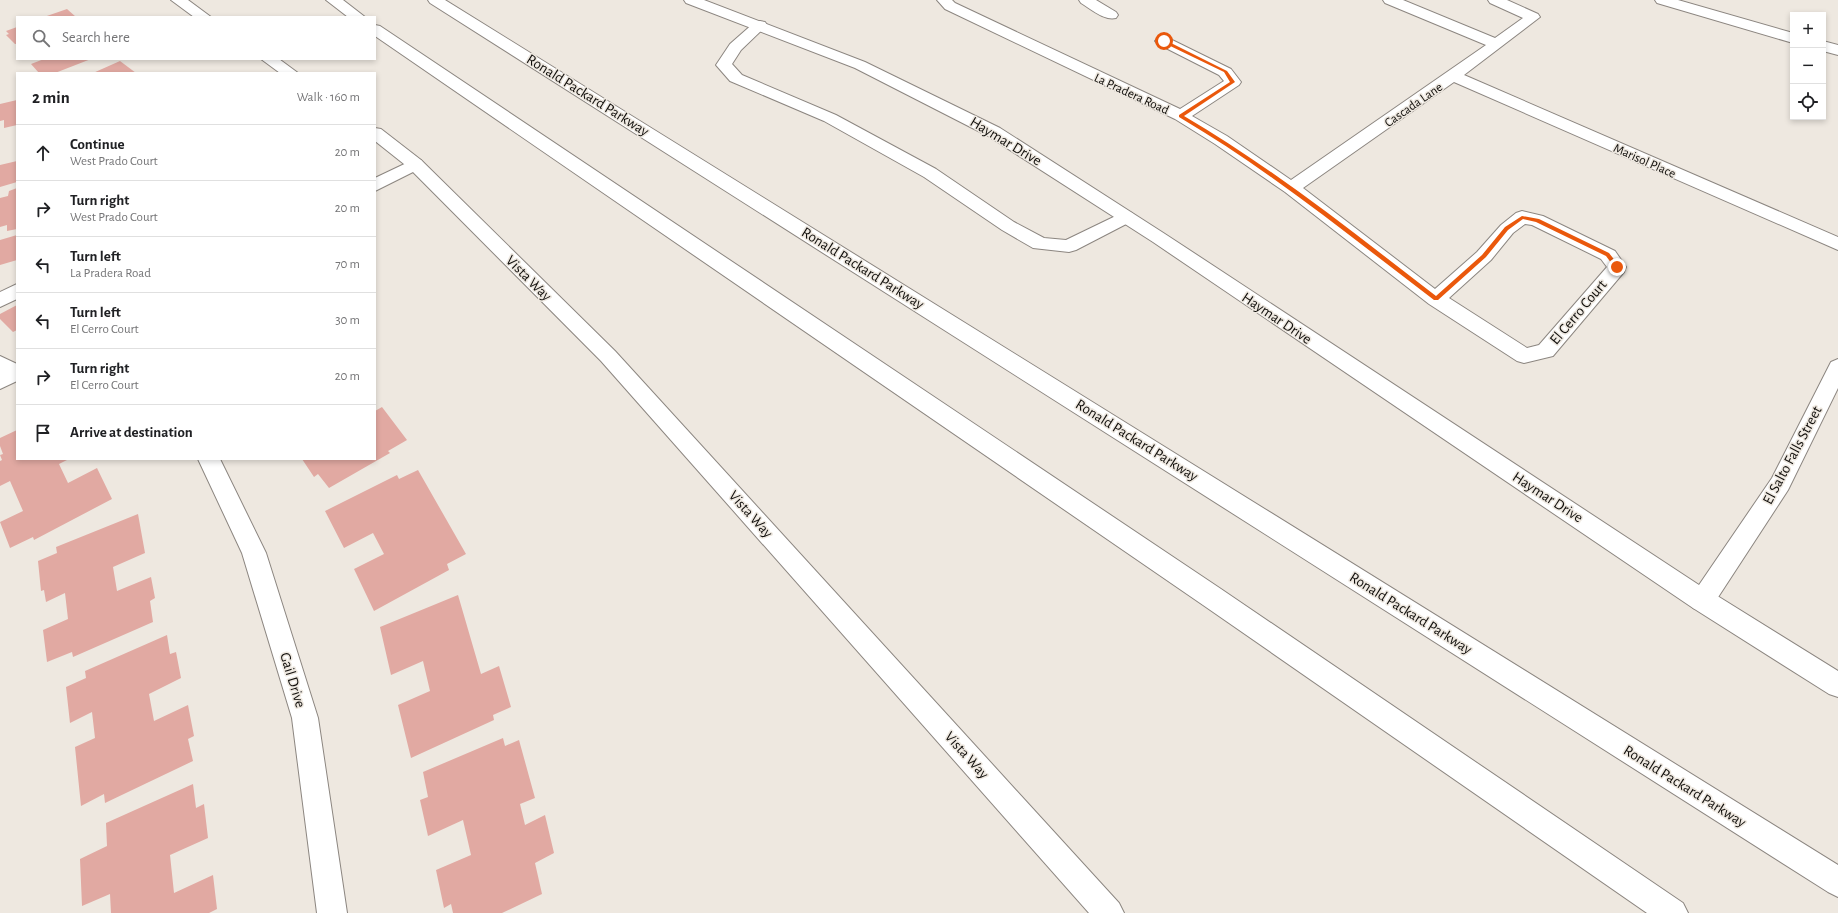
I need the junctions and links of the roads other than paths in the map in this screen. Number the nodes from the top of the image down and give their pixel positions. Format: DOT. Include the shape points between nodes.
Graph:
graph roads {
  1 [pos="178,0"];
  2 [pos="330,0"];
  3 [pos="435,0"];
  4 [pos="691,0"];
  5 [pos="969,0"];
  6 [pos="1086,0"];
  7 [pos="1390,0"];
  8 [pos="1495,0"];
  9 [pos="1662,0"];
  10 [pos="947,3"];
  11 [pos="338,4"];
  12 [pos="1111,15"];
  13 [pos="202,16"];
  14 [pos="356,16"];
  15 [pos="760,25"];
  16 [pos="376,30"];
  17 [pos="1790,37"];
  18 [pos="1164,41"];
  19 [pos="1496,44"];
  20 [pos="1826,47"];
  21 [pos="1838,50"];
  22 [pos="270,60"];
  23 [pos="288,72"];
  24 [pos="1453,76"];
  25 [pos="1181,116"];
  26 [pos="376,134"];
  27 [pos="416,164"];
  28 [pos="376,184"];
  29 [pos="1290,188"];
  30 [pos="1126,218"];
  31 [pos="1838,244"];
  32 [pos="16,292"];
  33 [pos="1436,299"];
  34 [pos="0,300"];
  35 [pos="1524,356"];
  36 [pos="1838,367"];
  37 [pos="208,460"];
  38 [pos="1702,600"];
  39 [pos="1838,684"];
  40 [pos="1838,882"];
  41 [pos="332,913"];
  42 [pos="1109,913"];
  43 [pos="1673,913"];
  1 -- 13 [label="main road"];
  2 -- 11 [label="main road"];
  3 -- 40 [label="main road, Ronald Packard Parkway"];
  4 -- 15 [label="main road, Haymar Drive"];
  5 -- 10 [label="main road"];
  6 -- 12 [label="main road"];
  7 -- 19 [label="main road"];
  8 -- 19 [label="main road, Cascada Lane" via="1533,17"];
  9 -- 17 [label="main road"];
  10 -- 25 [label="main road, La Pradera Road"];
  11 -- 14 [label="main road"];
  15 -- 30 [label="main road, Haymar Drive" via="860,65 994,132"];
  15 -- 30 [label="main road" via="735,47 724,65 736,78 837,122 930,173 1008,226 1040,244 1069,246"];
  16 -- 43 [label="main road"];
  18 -- 25 [label="main road" via="1226,72 1233,82"];
  19 -- 24 [label="main road, Cascada Lane"];
  20 -- 21 [label="main road"];
  22 -- 23 [label="main road"];
  24 -- 29 [label="main road, Cascada Lane"];
  24 -- 31 [label="main road, Marisol Place"];
  25 -- 29 [label="main road, La Pradera Road" via="1222,140"];
  26 -- 27 [label="main road, Vista Way"];
  27 -- 28 [label="main road"];
  27 -- 42 [label="main road, Vista Way" via="608,356"];
  29 -- 33 [label="main road, La Pradera Road"];
  30 -- 38 [label="main road, Haymar Drive"];
  32 -- 34 [label="main road"];
  33 -- 35 [label="main road, La Pradera Road"];
  33 -- 35 [label="main road, El Cerro Court" via="1484,256 1506,229 1522,217 1537,220 1608,255 1617,267 1546,350"];
  36 -- 38 [label="main road, El Salto Falls Street" via="1780,484"];
  37 -- 41 [label="main road, Gail Drive" via="254,553 305,718"];
  38 -- 39 [label="main road, Haymar Drive"];
}
